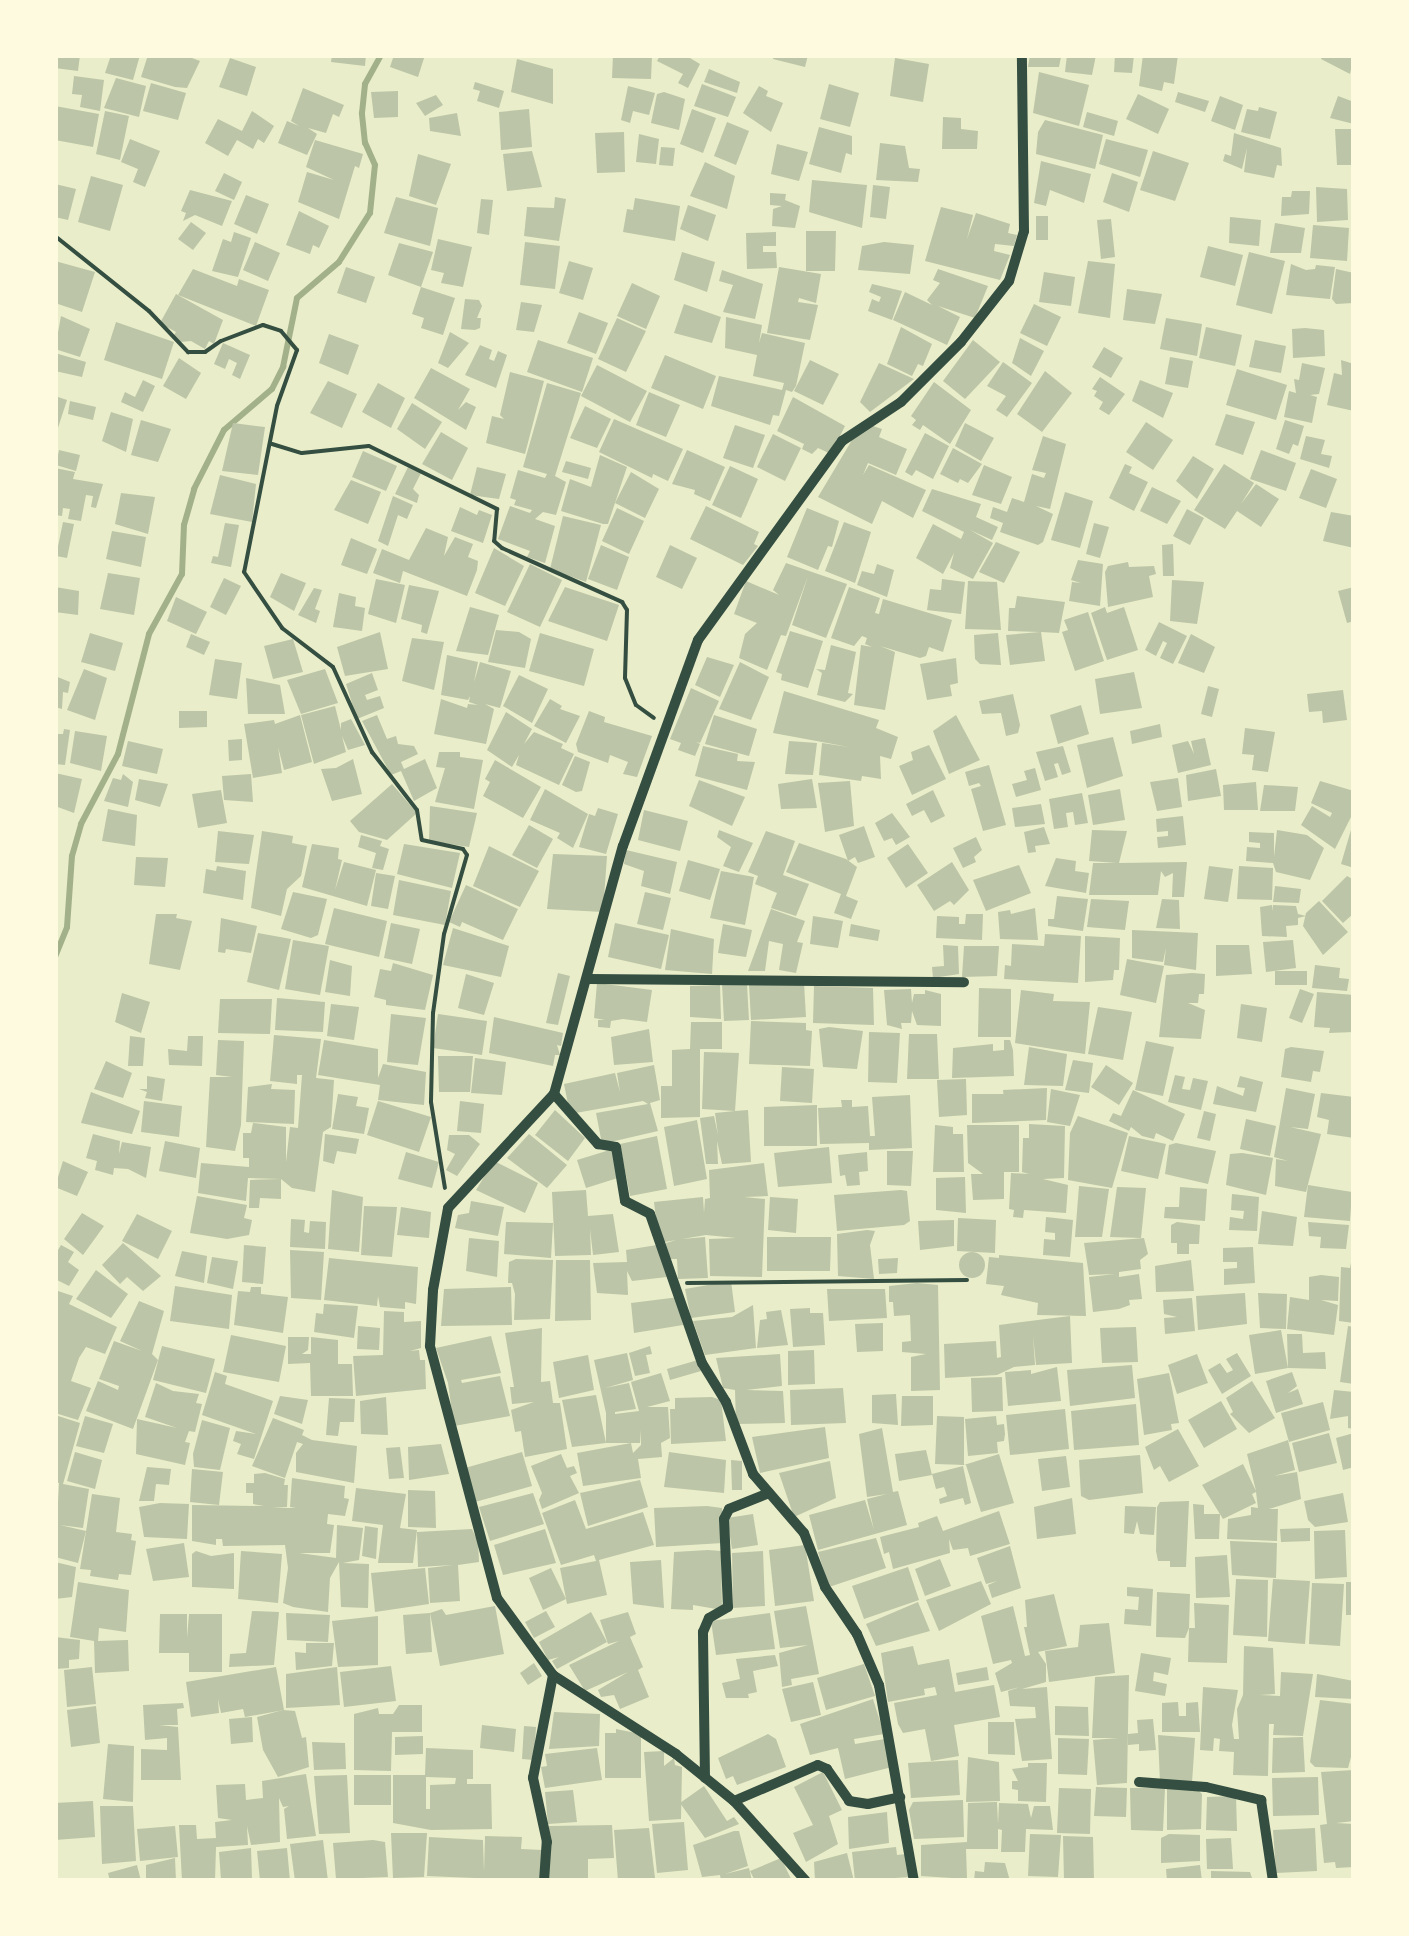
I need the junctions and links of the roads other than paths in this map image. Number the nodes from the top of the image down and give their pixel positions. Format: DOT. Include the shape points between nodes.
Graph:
graph roads {
  1 [pos="1022,55"];
  2 [pos="589,979"];
  3 [pos="964,982"];
  4 [pos="554,1094"];
  5 [pos="770,1493"];
  6 [pos="553,1674"];
  7 [pos="705,1778"];
  8 [pos="1139,1782"];
  9 [pos="900,1797"];
  10 [pos="734,1800"];
  11 [pos="544,1881"];
  12 [pos="806,1881"];
  13 [pos="914,1881"];
  14 [pos="1273,1881"];
  1 -- 2 [label="street" via="1024,231 1008,281 961,342 901,402 842,441 698,640 624,846"];
  2 -- 3 [label="street"];
  2 -- 4 [label="street"];
  4 -- 5 [label="street" via="598,1144 616,1147 625,1202 650,1214 702,1363 726,1402 754,1474"];
  4 -- 6 [label="street" via="448,1208 430,1346 497,1598"];
  5 -- 7 [label="street" via="729,1509 724,1519 728,1607 709,1618 702,1632"];
  5 -- 9 [label="street" via="804,1533 826,1587 858,1634 879,1685"];
  6 -- 7 [label="street"];
  6 -- 11 [label="street" via="533,1778 547,1842"];
  7 -- 10 [label="street"];
  8 -- 14 [label="street" via="1254,1794 1266,1811"];
  9 -- 10 [label="street" via="850,1801 818,1765"];
  9 -- 13 [label="street"];
  10 -- 12 [label="street"];
}
